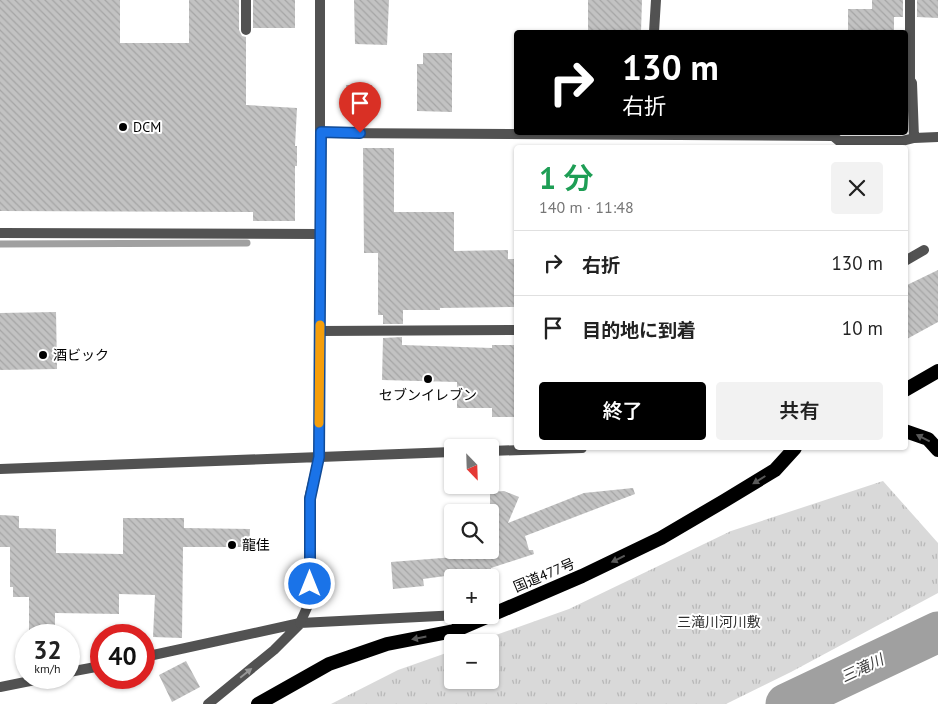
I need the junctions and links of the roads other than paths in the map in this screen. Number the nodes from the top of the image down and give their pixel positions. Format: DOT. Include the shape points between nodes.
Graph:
graph roads {
  1 [pos="246,0"];
  2 [pos="320,0"];
  3 [pos="656,0"];
  4 [pos="910,0"];
  5 [pos="246,30"];
  6 [pos="654,30"];
  7 [pos="321,132"];
  8 [pos="514,133"];
  9 [pos="744,135"];
  10 [pos="938,137"];
  11 [pos="914,138"];
  12 [pos="0,234"];
  13 [pos="320,234"];
  14 [pos="924,250"];
  15 [pos="908,259"];
  16 [pos="514,330"];
  17 [pos="320,331"];
  18 [pos="938,371"];
  19 [pos="908,388"];
  20 [pos="908,431"];
  21 [pos="521,450"];
  22 [pos="793,450"];
  23 [pos="938,450"];
  24 [pos="499,451"];
  25 [pos="444,452"];
  26 [pos="319,457"];
  27 [pos="0,469"];
  28 [pos="499,611"];
  29 [pos="444,616"];
  30 [pos="300,623"];
  31 [pos="469,624"];
  32 [pos="155,654"];
  33 [pos="15,684"];
  34 [pos="0,687"];
  35 [pos="208,704"];
  36 [pos="258,704"];
  1 -- 5 [label="street"];
  2 -- 7 [label="street"];
  3 -- 6 [label="street"];
  4 -- 11 [label="street"];
  7 -- 8 [label="street"];
  7 -- 13 [label="street"];
  9 -- 11 [label="street" via="833,136 839,141 902,141"];
  10 -- 11 [label="street"];
  12 -- 13 [label="street"];
  13 -- 17 [label="street"];
  14 -- 15 [label="street"];
  16 -- 17 [label="street"];
  17 -- 26 [label="street"];
  18 -- 19 [label="highway"];
  23 -- 20 [label="highway, one-way" via="928,439"];
  21 -- 24 [label="street"];
  22 -- 28 [label="highway, 国道477号, one-way" via="775,470 661,538"];
  25 -- 26 [label="street"];
  26 -- 27 [label="street"];
  26 -- 30 [label="street" via="310,499 310,601"];
  29 -- 30 [label="street"];
  30 -- 32 [label="street"];
  35 -- 30 [label="street, one-way" via="274,650"];
  31 -- 36 [label="highway, 国道477号, one-way" via="454,631 387,644 329,664"];
  33 -- 34 [label="street"];
}
